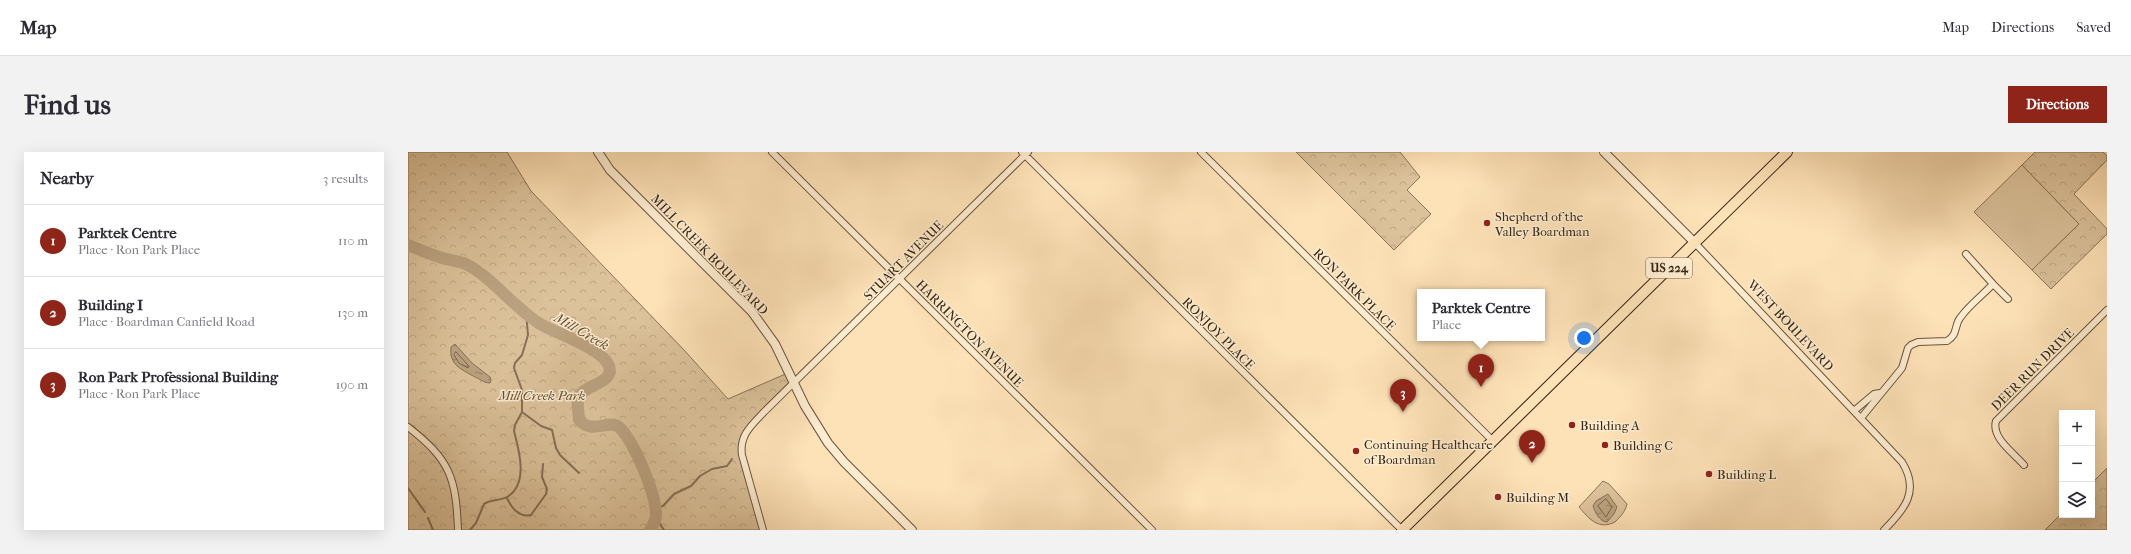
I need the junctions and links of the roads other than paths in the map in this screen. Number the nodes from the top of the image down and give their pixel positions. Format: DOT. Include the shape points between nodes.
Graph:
graph roads {
  1 [pos="598,152"];
  2 [pos="772,152"];
  3 [pos="1201,152"];
  4 [pos="1604,152"];
  5 [pos="1787,152"];
  6 [pos="1025,153"];
  7 [pos="1695,243"];
  8 [pos="1966,254"];
  9 [pos="900,279"];
  10 [pos="1993,284"];
  11 [pos="2008,299"];
  12 [pos="2107,310"];
  13 [pos="794,383"];
  14 [pos="1880,393"];
  15 [pos="1854,410"];
  16 [pos="1861,418"];
  17 [pos="408,427"];
  18 [pos="1493,441"];
  19 [pos="2024,465"];
  20 [pos="458,530"];
  21 [pos="763,530"];
  22 [pos="912,530"];
  23 [pos="1152,530"];
  24 [pos="1402,530"];
  25 [pos="1884,530"];
  1 -- 13 [label="street, MILL CREEK BOULEVARD" via="610,170 752,312 775,344"];
  2 -- 9 [label="street, HARRINGTON AVENUE"];
  3 -- 18 [label="street, RON PARK PLACE"];
  4 -- 7 [label="street, WEST BOULEVARD"];
  5 -- 7 [label="main road, US 224"];
  6 -- 9 [label="street, STUART AVENUE"];
  6 -- 24 [label="street, RONJOY PLACE"];
  7 -- 15 [label="street, WEST BOULEVARD"];
  7 -- 18 [label="main road, US 224"];
  8 -- 10 [label="street"];
  9 -- 13 [label="street, STUART AVENUE"];
  9 -- 23 [label="street, HARRINGTON AVENUE"];
  10 -- 11 [label="street"];
  10 -- 14 [label="street" via="1959,319 1951,339 1911,345 1902,368"];
  12 -- 19 [label="street, DEER RUN DRIVE" via="1996,421 1994,429 1998,438"];
  13 -- 21 [label="street, STUART AVENUE" via="751,425 743,439 742,455"];
  13 -- 22 [label="street, MILL CREEK BOULEVARD" via="828,443"];
  14 -- 15 [label="street" via="1874,394"];
  14 -- 16 [label="street" via="1878,399"];
  15 -- 16 [label="street, WEST BOULEVARD"];
  16 -- 25 [label="street, WEST BOULEVARD" via="1902,462 1910,480 1906,505"];
  17 -- 20 [label="street" via="436,451 449,472 456,496"];
  18 -- 24 [label="main road, US 224"];
}
